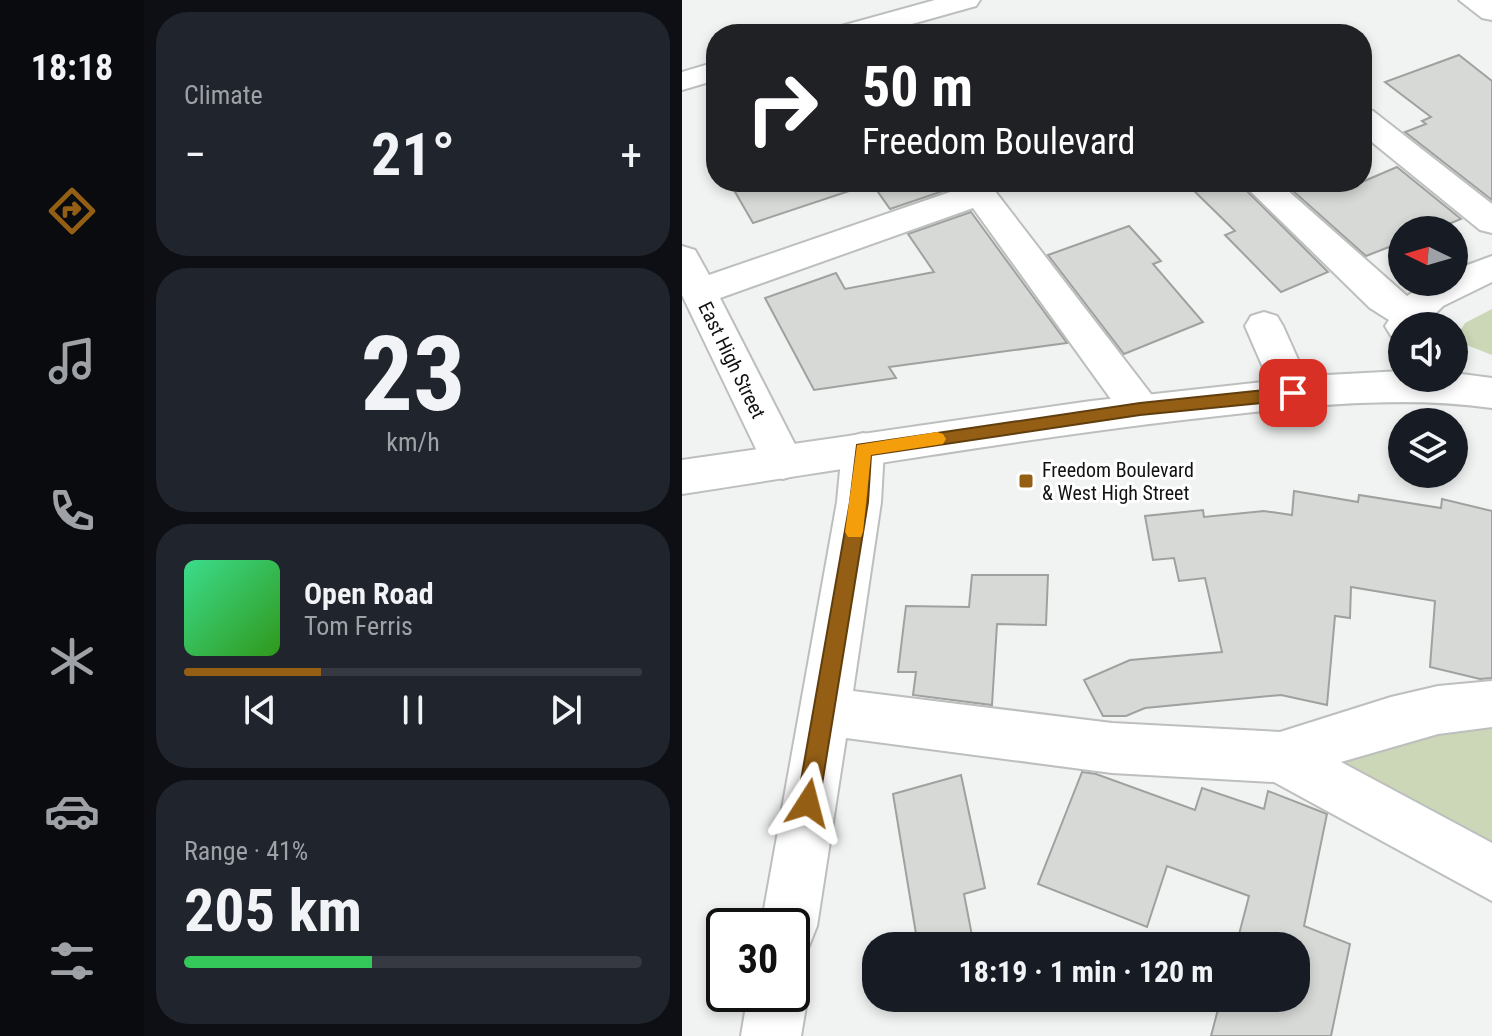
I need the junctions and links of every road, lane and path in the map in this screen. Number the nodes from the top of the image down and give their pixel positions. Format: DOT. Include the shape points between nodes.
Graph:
graph roads {
  1 [pos="966,0"];
  2 [pos="1473,0"];
  3 [pos="1492,12"];
  4 [pos="860,24"];
  5 [pos="706,74"];
  6 [pos="682,81"];
  7 [pos="1372,126"];
  8 [pos="964,192"];
  9 [pos="978,192"];
  10 [pos="1269,192"];
  11 [pos="1492,222"];
  12 [pos="682,258"];
  13 [pos="1492,268"];
  14 [pos="699,292"];
  15 [pos="1393,312"];
  16 [pos="1418,312"];
  17 [pos="1264,326"];
  18 [pos="1388,383"];
  19 [pos="1468,389"];
  20 [pos="1293,393"];
  21 [pos="1492,393"];
  22 [pos="1140,409"];
  23 [pos="863,449"];
  24 [pos="783,462"];
  25 [pos="682,477"];
  26 [pos="1492,704"];
  27 [pos="823,711"];
  28 [pos="1280,757"];
  29 [pos="1492,873"];
  30 [pos="792,908"];
  31 [pos="775,1012"];
  32 [pos="771,1036"];
  1 -- 4 [label="street"];
  2 -- 3 [label="street"];
  5 -- 6 [label="street"];
  7 -- 11 [label="street"];
  8 -- 14 [label="street"];
  9 -- 22 [label="street"];
  10 -- 15 [label="street"];
  12 -- 14 [label="street, East High Street"];
  13 -- 16 [label="street" via="1437,293"];
  14 -- 24 [label="street, East High Street"];
  17 -- 20 [label="street"];
  18 -- 20 [label="street"];
  19 -- 21 [label="street"];
  20 -- 22 [label="street"];
  22 -- 23 [label="street"];
  23 -- 24 [label="street"];
  23 -- 27 [label="street" via="859,502"];
  24 -- 25 [label="street"];
  26 -- 28 [label="street" via="1391,721"];
  27 -- 28 [label="street" via="1112,748"];
  27 -- 30 [label="street"];
  28 -- 29 [label="street"];
  31 -- 32 [label="street"];
}
